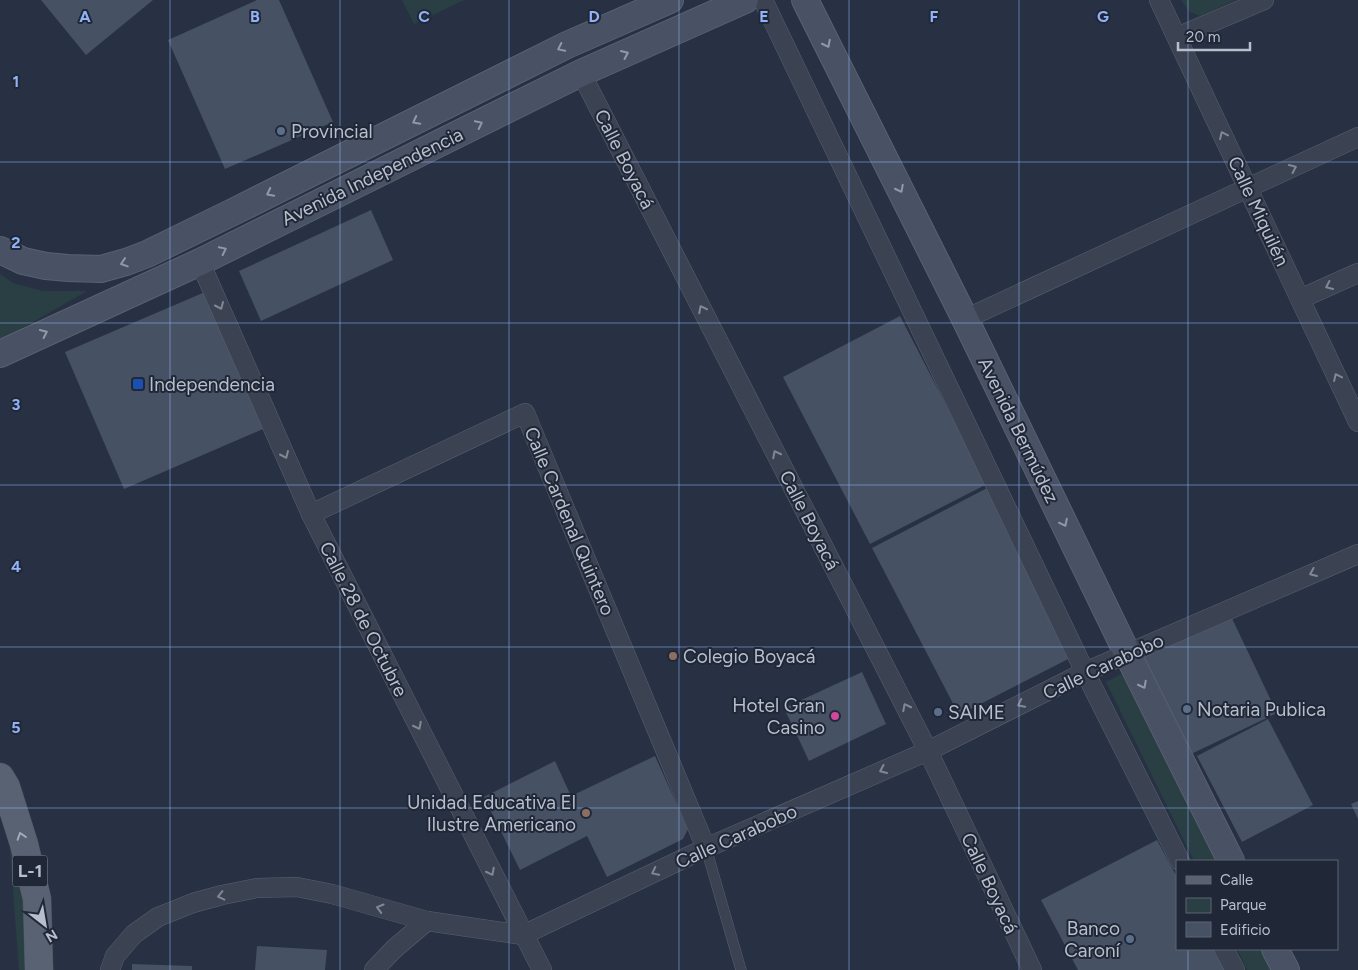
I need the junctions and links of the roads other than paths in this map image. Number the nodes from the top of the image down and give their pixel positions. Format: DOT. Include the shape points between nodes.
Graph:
graph roads {
  1 [pos="670,0"];
  2 [pos="745,0"];
  3 [pos="763,0"];
  4 [pos="805,0"];
  5 [pos="1159,0"];
  6 [pos="1264,0"];
  7 [pos="1177,37"];
  8 [pos="581,73"];
  9 [pos="1358,137"];
  10 [pos="1248,189"];
  11 [pos="0,250"];
  12 [pos="200,262"];
  13 [pos="1358,273"];
  14 [pos="1300,299"];
  15 [pos="965,319"];
  16 [pos="0,354"];
  17 [pos="1358,422"];
  18 [pos="312,514"];
  19 [pos="1358,554"];
  20 [pos="1127,653"];
  21 [pos="1085,672"];
  22 [pos="928,751"];
  23 [pos="0,777"];
  24 [pos="706,848"];
  25 [pos="1179,860"];
  26 [pos="1230,860"];
  27 [pos="426,921"];
  28 [pos="523,935"];
  29 [pos="1225,950"];
  30 [pos="1276,950"];
  31 [pos="39,970"];
  32 [pos="110,970"];
  33 [pos="374,970"];
  34 [pos="542,970"];
  35 [pos="741,970"];
  36 [pos="1032,970"];
  37 [pos="1235,970"];
  38 [pos="1286,970"];
  1 -- 11 [label="street, Avenida Independencia, one-way" via="567,45 126,262 101,269 46,266 23,261"];
  8 -- 2 [label="street, Avenida Independencia, one-way"];
  3 -- 21 [label="street"];
  4 -- 15 [label="street, Avenida Bermúdez, one-way"];
  5 -- 7 [label="street, Calle Miquilén"];
  6 -- 7 [label="street"];
  10 -- 7 [label="street, Calle Miquilén, one-way"];
  12 -- 8 [label="street, Avenida Independencia, one-way"];
  22 -- 8 [label="street, Calle Boyacá, one-way"];
  10 -- 9 [label="street, one-way"];
  10 -- 14 [label="street, Calle Miquilén"];
  10 -- 15 [label="street"];
  16 -- 12 [label="street, Avenida Independencia, one-way"];
  12 -- 18 [label="street, Calle 28 de Octubre, one-way"];
  13 -- 14 [label="street, one-way"];
  17 -- 14 [label="street, Calle Miquilén, one-way"];
  15 -- 20 [label="street, Avenida Bermúdez, one-way"];
  18 -- 24 [label="street, Calle Cardenal Quintero" via="525,413"];
  18 -- 28 [label="street, Calle 28 de Octubre, one-way"];
  19 -- 20 [label="street, Calle Carabobo, one-way"];
  20 -- 21 [label="street, Calle Carabobo"];
  20 -- 26 [label="street, Avenida Bermúdez, one-way"];
  21 -- 22 [label="street, Calle Carabobo, one-way"];
  21 -- 25 [label="street"];
  22 -- 24 [label="street, Calle Carabobo, one-way"];
  22 -- 36 [label="street, Calle Boyacá"];
  31 -- 23 [label="main road, L-1, one-way" via="37,899 24,844"];
  24 -- 28 [label="street, Calle Carabobo, one-way"];
  24 -- 35 [label="lane"];
  27 -- 28 [label="street"];
  27 -- 32 [label="street, one-way" via="314,890 258,888 193,902 158,917 134,934 115,956"];
  27 -- 33 [label="street"];
  28 -- 34 [label="street, Calle 28 de Octubre"];
  29 -- 37 [label="street"];
  30 -- 38 [label="street"];
}
